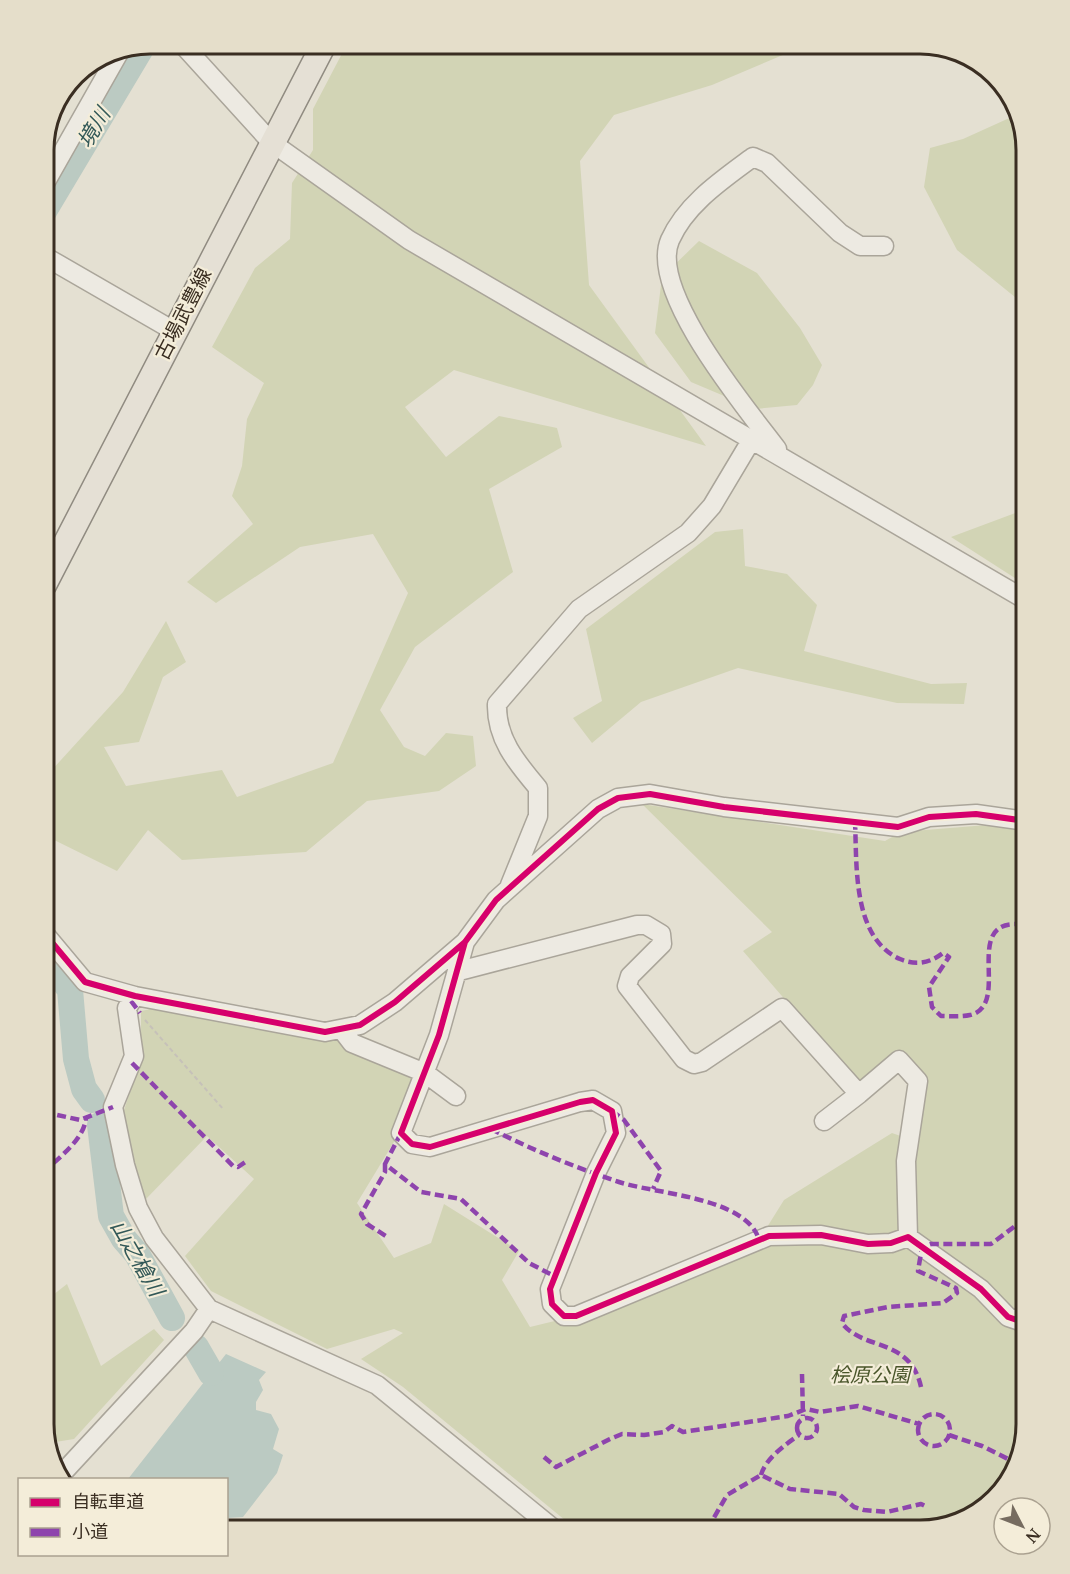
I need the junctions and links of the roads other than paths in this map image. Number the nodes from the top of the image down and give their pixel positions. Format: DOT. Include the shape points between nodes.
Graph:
graph roads {
  1 [pos="191,54"];
  2 [pos="319,54"];
  3 [pos="114,61"];
  4 [pos="271,142"];
  5 [pos="54,167"];
  6 [pos="884,246"];
  7 [pos="54,262"];
  8 [pos="174,332"];
  9 [pos="752,439"];
  10 [pos="787,463"];
  11 [pos="54,566"];
  12 [pos="1016,594"];
  13 [pos="1016,820"];
  14 [pos="508,890"];
  15 [pos="465,942"];
  16 [pos="54,945"];
  17 [pos="456,973"];
  18 [pos="420,980"];
  19 [pos="137,1005"];
  20 [pos="342,1030"];
  21 [pos="425,1073"];
  22 [pos="859,1094"];
  23 [pos="456,1096"];
  24 [pos="824,1121"];
  25 [pos="908,1237"];
  26 [pos="210,1309"];
  27 [pos="1016,1320"];
  28 [pos="66,1470"];
  29 [pos="543,1520"];
  1 -- 4 [label="street"];
  2 -- 4 [label="main road, 古場武豊線"];
  3 -- 5 [label="street"];
  4 -- 8 [label="main road, 古場武豊線"];
  4 -- 9 [label="street" via="409,240"];
  6 -- 10 [label="street" via="860,246 840,233 767,163 753,157 715,185 682,219 669,242 667,262 694,337"];
  7 -- 8 [label="street"];
  8 -- 11 [label="main road, 古場武豊線"];
  9 -- 10 [label="street"];
  9 -- 14 [label="street" via="712,506 688,533 579,609 497,704 496,721 512,757 538,788 537,816"];
  10 -- 12 [label="street"];
  13 -- 14 [label="street" via="976,814 929,817 898,827 724,807 650,794 618,798 598,809"];
  14 -- 15 [label="street"];
  15 -- 17 [label="street"];
  15 -- 18 [label="street"];
  16 -- 19 [label="street" via="85,982"];
  17 -- 18 [label="street" via="434,981"];
  17 -- 21 [label="street"];
  17 -- 22 [label="street" via="646,925 658,930 662,944 630,976 627,986 684,1059 694,1064 702,1062 782,1008"];
  18 -- 20 [label="street" via="377,1016"];
  19 -- 20 [label="street" via="325,1032"];
  19 -- 26 [label="street" via="127,1008 134,1056 113,1107 125,1165 138,1209 154,1238"];
  20 -- 21 [label="street" via="352,1043"];
  21 -- 23 [label="street"];
  21 -- 25 [label="street" via="401,1132 412,1144 421,1146 447,1142 580,1101 593,1100 612,1111 616,1133 550,1289 552,1304 564,1316 576,1316 769,1236 821,1235 868,1244"];
  22 -- 24 [label="street"];
  22 -- 25 [label="street" via="899,1060 918,1081 906,1161"];
  25 -- 27 [label="street" via="981,1289 1008,1317"];
  26 -- 28 [label="street"];
  26 -- 29 [label="street" via="377,1384"];
}
